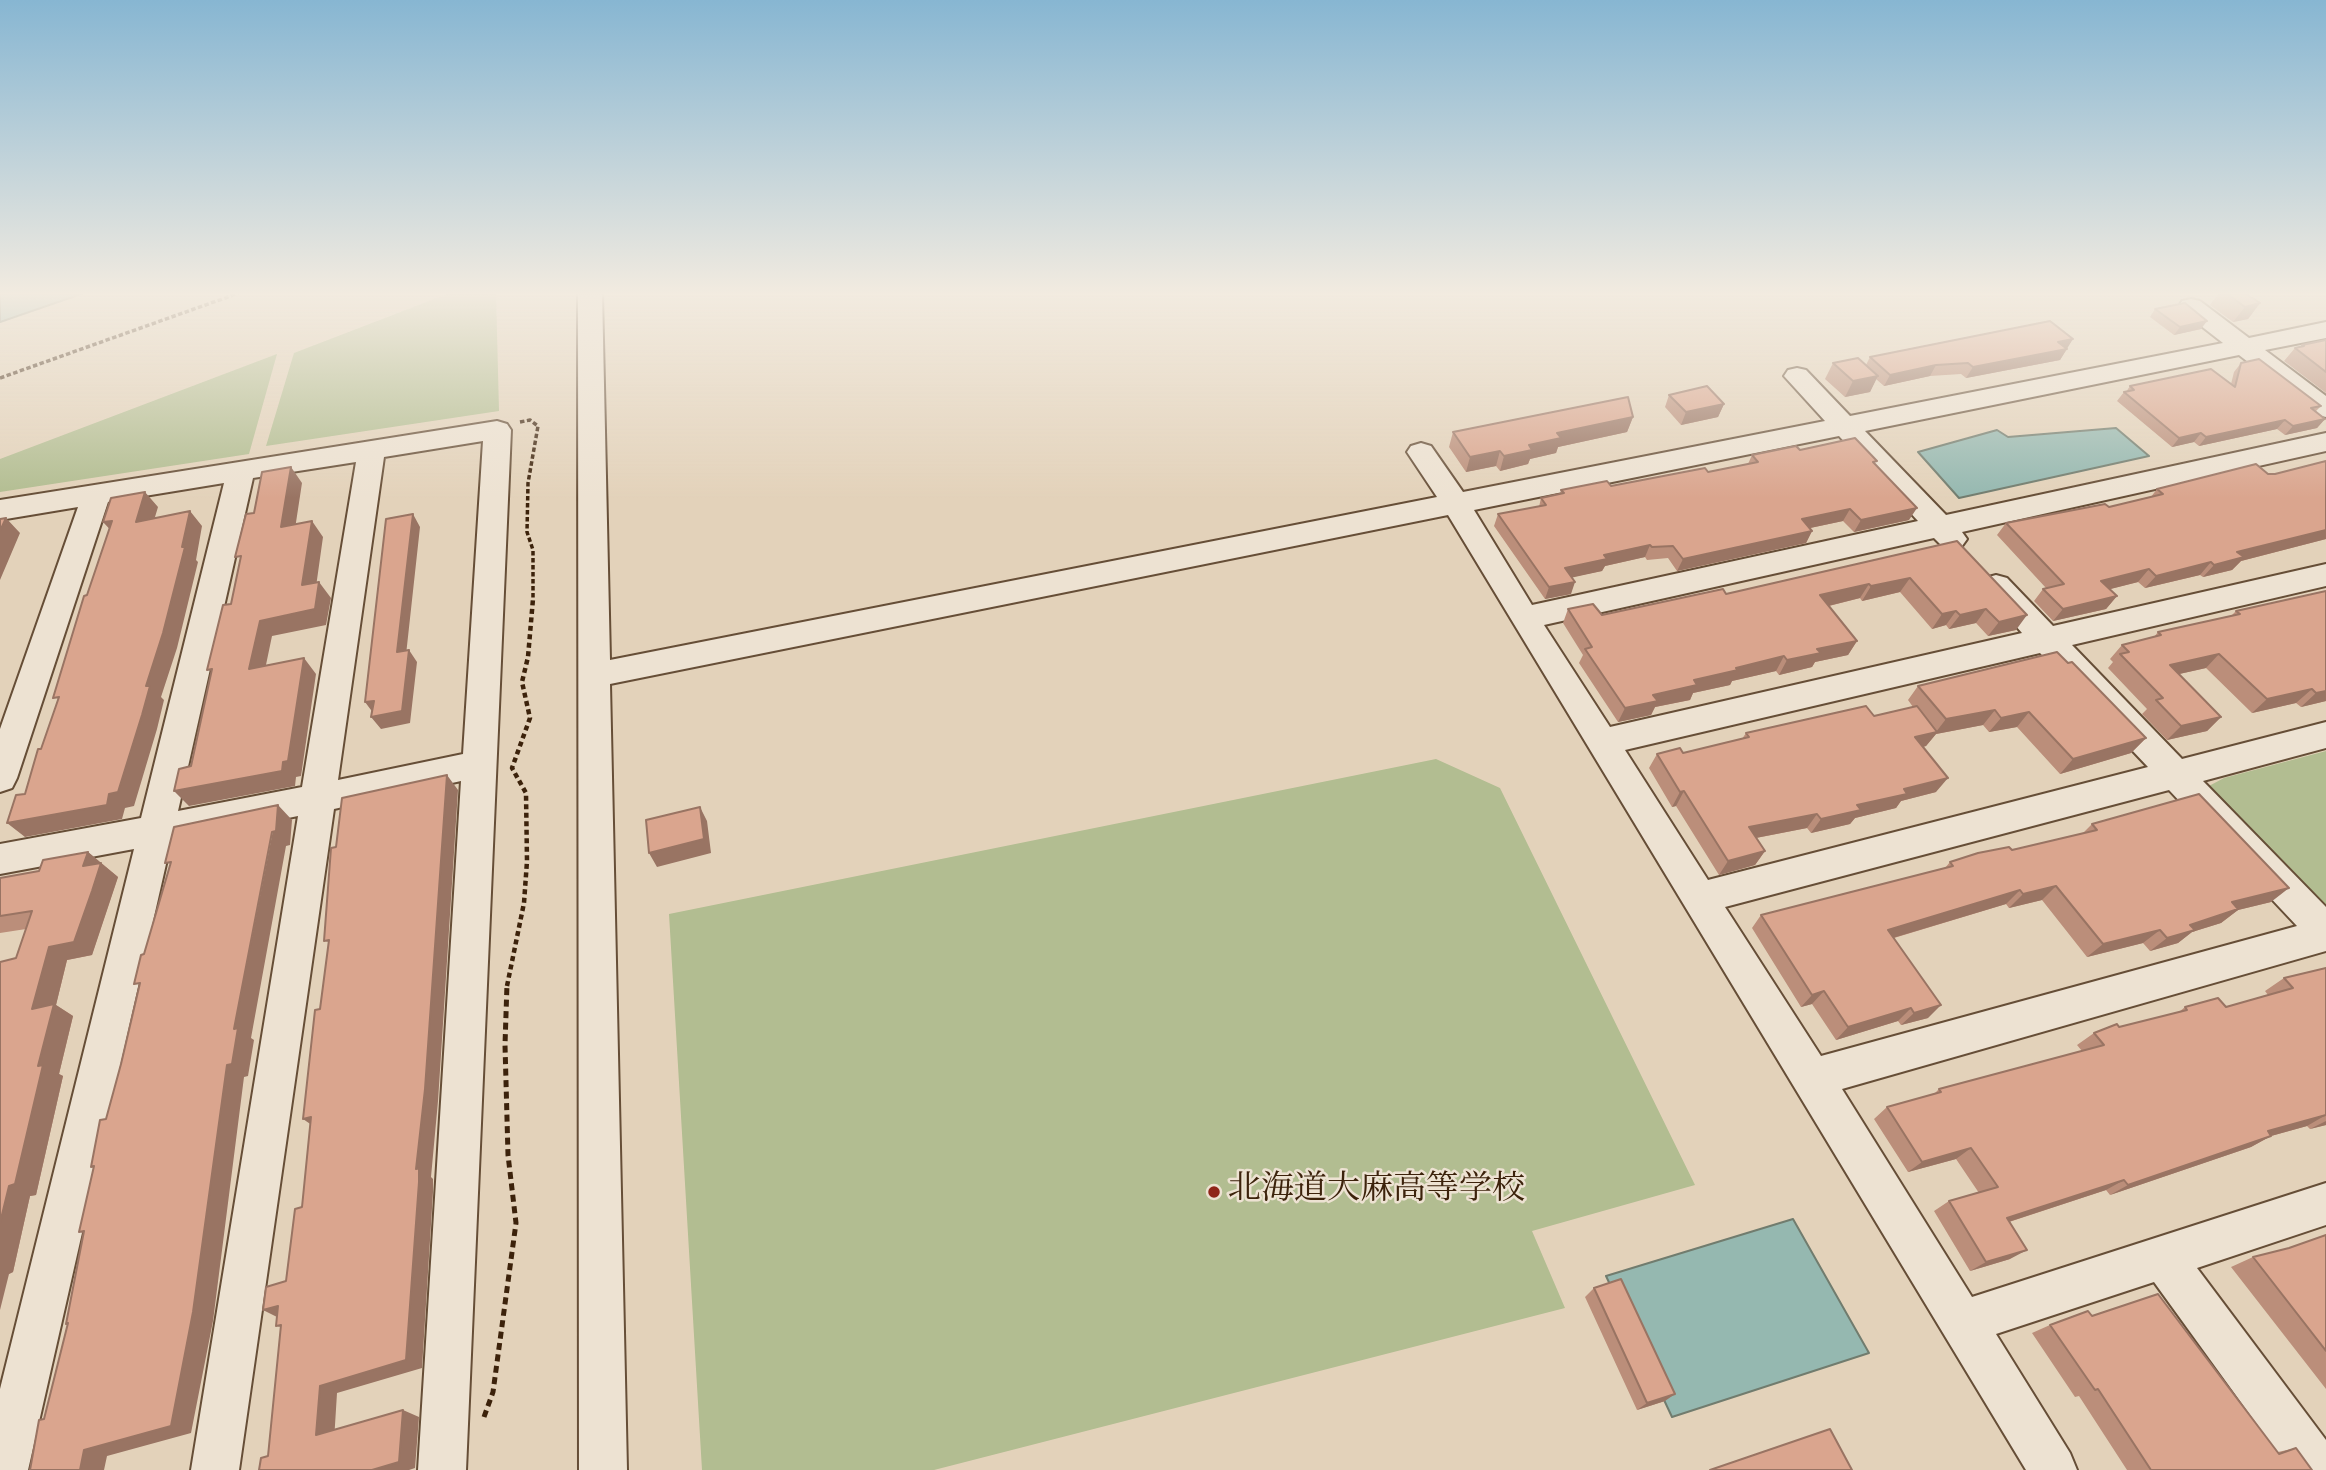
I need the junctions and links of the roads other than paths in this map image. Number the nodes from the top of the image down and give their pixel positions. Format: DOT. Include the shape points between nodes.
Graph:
graph roads {
  1 [pos="591,362"];
  2 [pos="2164,362"];
  3 [pos="2264,362"];
  4 [pos="1797,376"];
  5 [pos="2326,409"];
  6 [pos="1844,425"];
  7 [pos="2326,442"];
  8 [pos="371,451"];
  9 [pos="1421,452"];
  10 [pos="241,472"];
  11 [pos="96,495"];
  12 [pos="1455,502"];
  13 [pos="0,510"];
  14 [pos="1940,526"];
  15 [pos="2326,575"];
  16 [pos="1524,618"];
  17 [pos="2049,641"];
  18 [pos="597,675"];
  19 [pos="2326,735"];
  20 [pos="1602,742"];
  21 [pos="479,764"];
  22 [pos="2176,775"];
  23 [pos="0,778"];
  24 [pos="319,797"];
  25 [pos="156,829"];
  26 [pos="0,859"];
  27 [pos="1699,898"];
  28 [pos="2326,934"];
  29 [pos="1812,1079"];
  30 [pos="2326,1204"];
  31 [pos="2164,1258"];
  32 [pos="1961,1323"];
  33 [pos="4,1470"];
  34 [pos="215,1470"];
  35 [pos="442,1470"];
  36 [pos="603,1470"];
  37 [pos="2053,1470"];
  38 [pos="2319,1470"];
  1 -- 18 [label="street"];
  2 -- 6 [label="street"];
  3 -- 5 [label="street"];
  4 -- 6 [label="street"];
  6 -- 12 [label="street"];
  6 -- 14 [label="street"];
  7 -- 14 [label="street"];
  8 -- 10 [label="street"];
  8 -- 21 [label="street" via="496,430"];
  8 -- 24 [label="street"];
  9 -- 12 [label="street"];
  10 -- 11 [label="street"];
  10 -- 25 [label="street"];
  11 -- 13 [label="street"];
  11 -- 23 [label="street"];
  12 -- 16 [label="street"];
  12 -- 18 [label="street"];
  14 -- 16 [label="street"];
  14 -- 17 [label="street"];
  15 -- 17 [label="street"];
  16 -- 20 [label="street"];
  17 -- 20 [label="street"];
  17 -- 22 [label="street"];
  18 -- 36 [label="street"];
  19 -- 22 [label="street"];
  20 -- 27 [label="street"];
  21 -- 24 [label="street"];
  21 -- 35 [label="street"];
  22 -- 27 [label="street"];
  22 -- 28 [label="street"];
  24 -- 25 [label="street"];
  24 -- 34 [label="street"];
  25 -- 26 [label="street"];
  25 -- 33 [label="street"];
  27 -- 29 [label="street"];
  28 -- 29 [label="street"];
  29 -- 32 [label="street"];
  30 -- 31 [label="street"];
  31 -- 32 [label="street"];
  31 -- 38 [label="street"];
  32 -- 37 [label="street"];
}
